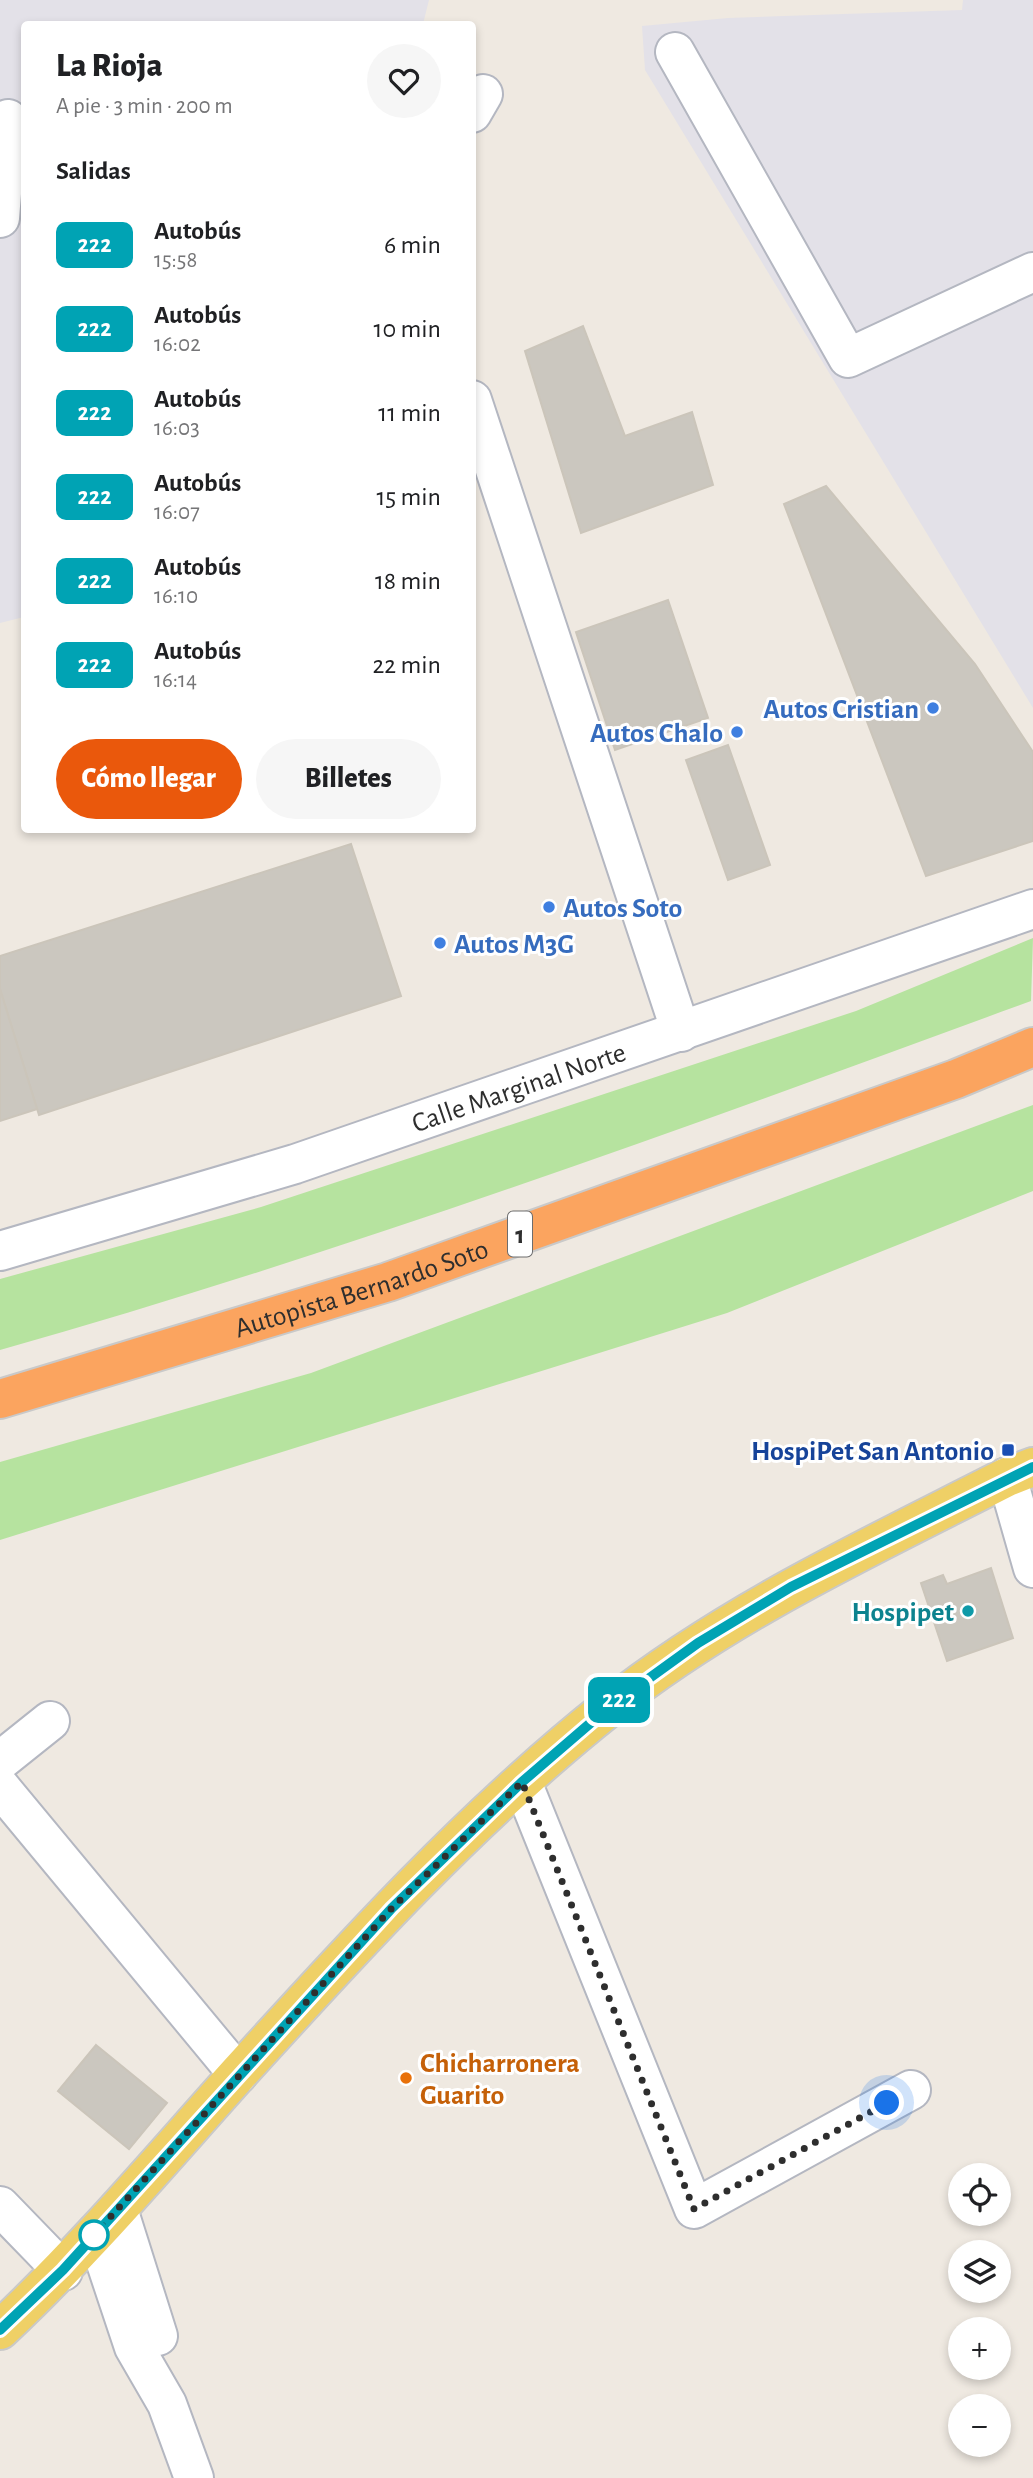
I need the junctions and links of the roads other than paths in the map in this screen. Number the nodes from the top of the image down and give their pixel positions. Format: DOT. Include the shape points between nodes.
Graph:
graph roads {
  1 [pos="675,52"];
  2 [pos="8,119"];
  3 [pos="0,219"];
  4 [pos="1033,272"];
  5 [pos="476,412"];
  6 [pos="1033,909"];
  7 [pos="681,1032"];
  8 [pos="1033,1047"];
  9 [pos="0,1251"];
  10 [pos="0,1399"];
  11 [pos="1020,1472"];
  12 [pos="1033,1568"];
  13 [pos="50,1721"];
  14 [pos="0,1761"];
  15 [pos="522,1782"];
  16 [pos="0,1787"];
  17 [pos="238,2074"];
  18 [pos="911,2090"];
  19 [pos="0,2206"];
  20 [pos="107,2221"];
  21 [pos="63,2270"];
  22 [pos="0,2330"];
  23 [pos="194,2478"];
  1 -- 4 [label="street" via="848,358"];
  2 -- 3 [label="street"];
  5 -- 7 [label="street"];
  6 -- 7 [label="street, Calle Marginal Norte"];
  7 -- 9 [label="street, Calle Marginal Norte" via="295,1164"];
  8 -- 10 [label="highway, Autopista Bernardo Soto / 1" via="956,1079 388,1282"];
  11 -- 12 [label="street"];
  11 -- 15 [label="main road" via="791,1587 698,1643 608,1708"];
  13 -- 14 [label="street"];
  15 -- 17 [label="main road" via="392,1908"];
  15 -- 18 [label="street" via="694,2209"];
  16 -- 17 [label="street"];
  17 -- 20 [label="main road"];
  19 -- 21 [label="street"];
  20 -- 21 [label="main road"];
  20 -- 23 [label="street" via="158,2338 167,2404"];
  21 -- 22 [label="main road"];
}
